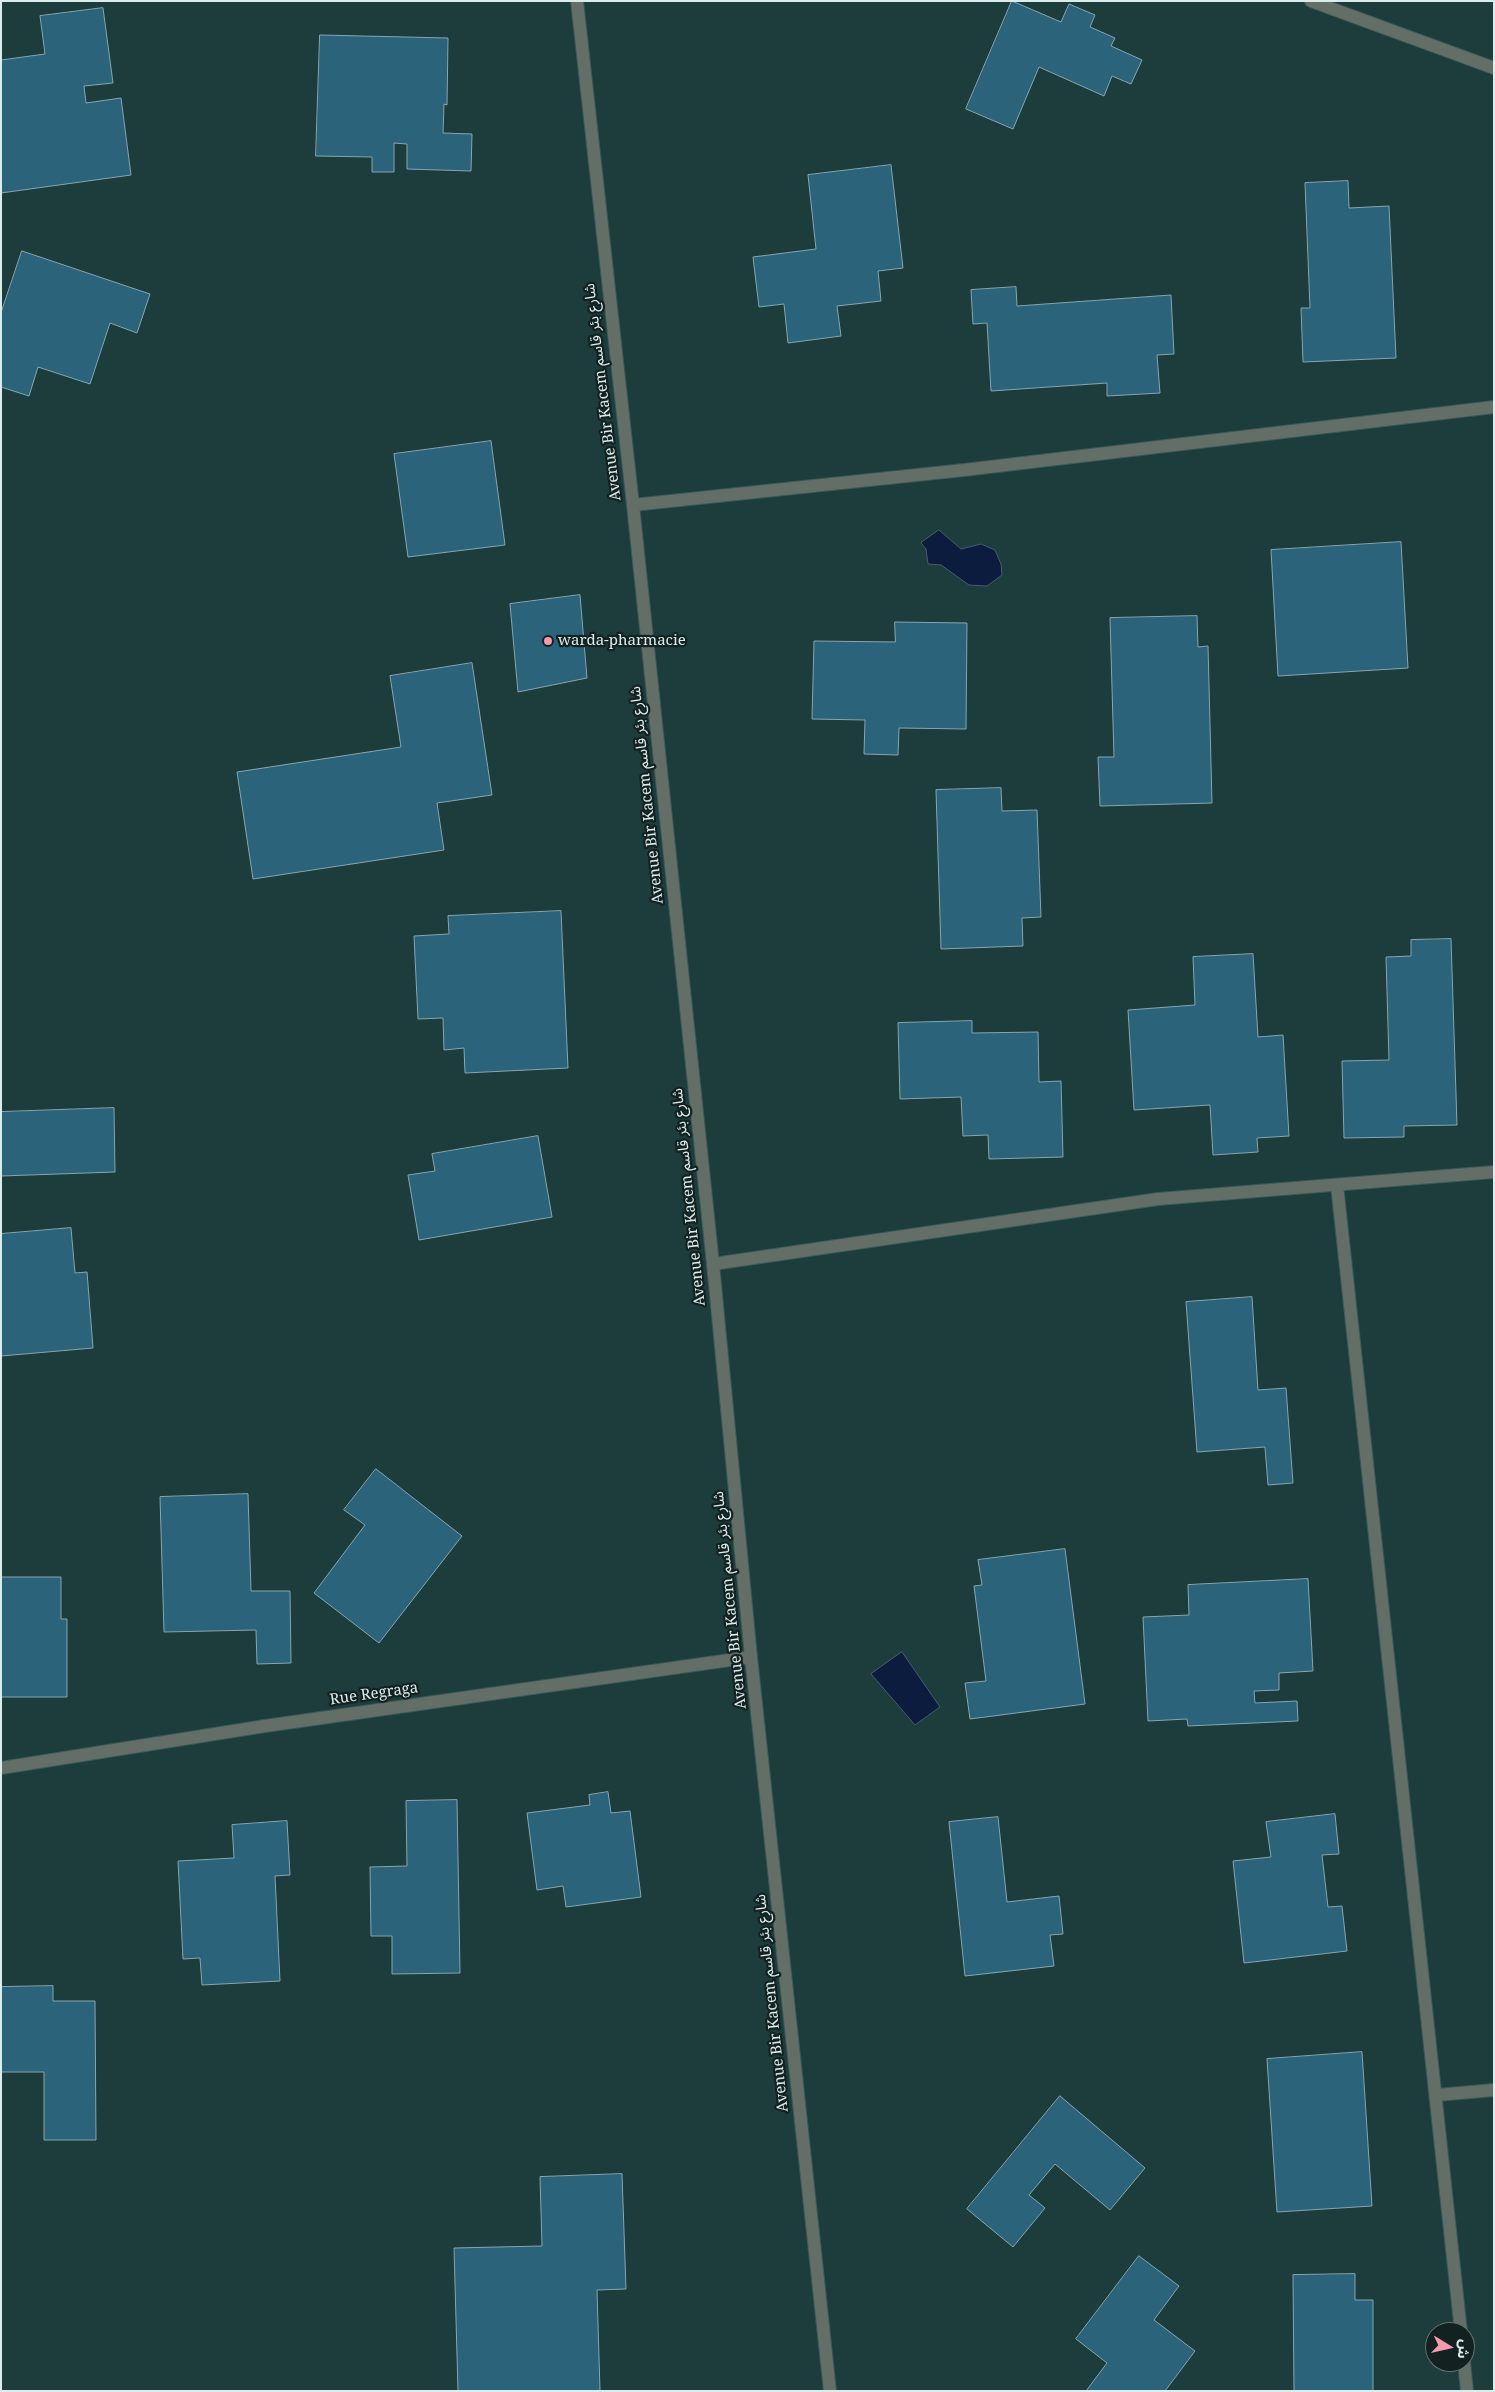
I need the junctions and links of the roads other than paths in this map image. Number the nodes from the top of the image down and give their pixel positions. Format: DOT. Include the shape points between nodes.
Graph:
graph roads {
  1 [pos="576,1"];
  2 [pos="1311,1"];
  3 [pos="1494,68"];
  4 [pos="1494,407"];
  5 [pos="633,505"];
  6 [pos="1494,1172"];
  7 [pos="1337,1185"];
  8 [pos="713,1264"];
  9 [pos="752,1657"];
  10 [pos="1,1768"];
  11 [pos="1494,2090"];
  12 [pos="1437,2095"];
  13 [pos="1460,2322"];
  14 [pos="1465,2372"];
  15 [pos="830,2391"];
  16 [pos="1467,2391"];
  1 -- 5 [label="street, Avenue Bir Kacem شارع بئر قاسم"];
  2 -- 3 [label="street"];
  4 -- 5 [label="street" via="964,470"];
  5 -- 8 [label="street, Avenue Bir Kacem شارع بئر قاسم"];
  6 -- 7 [label="street"];
  7 -- 8 [label="street" via="1158,1199"];
  7 -- 12 [label="street"];
  8 -- 9 [label="street, Avenue Bir Kacem شارع بئر قاسم"];
  9 -- 10 [label="street, Rue Regraga" via="265,1726"];
  9 -- 15 [label="street, Avenue Bir Kacem شارع بئر قاسم"];
  11 -- 12 [label="street"];
  12 -- 13 [label="street"];
  14 -- 16 [label="street"];
}
